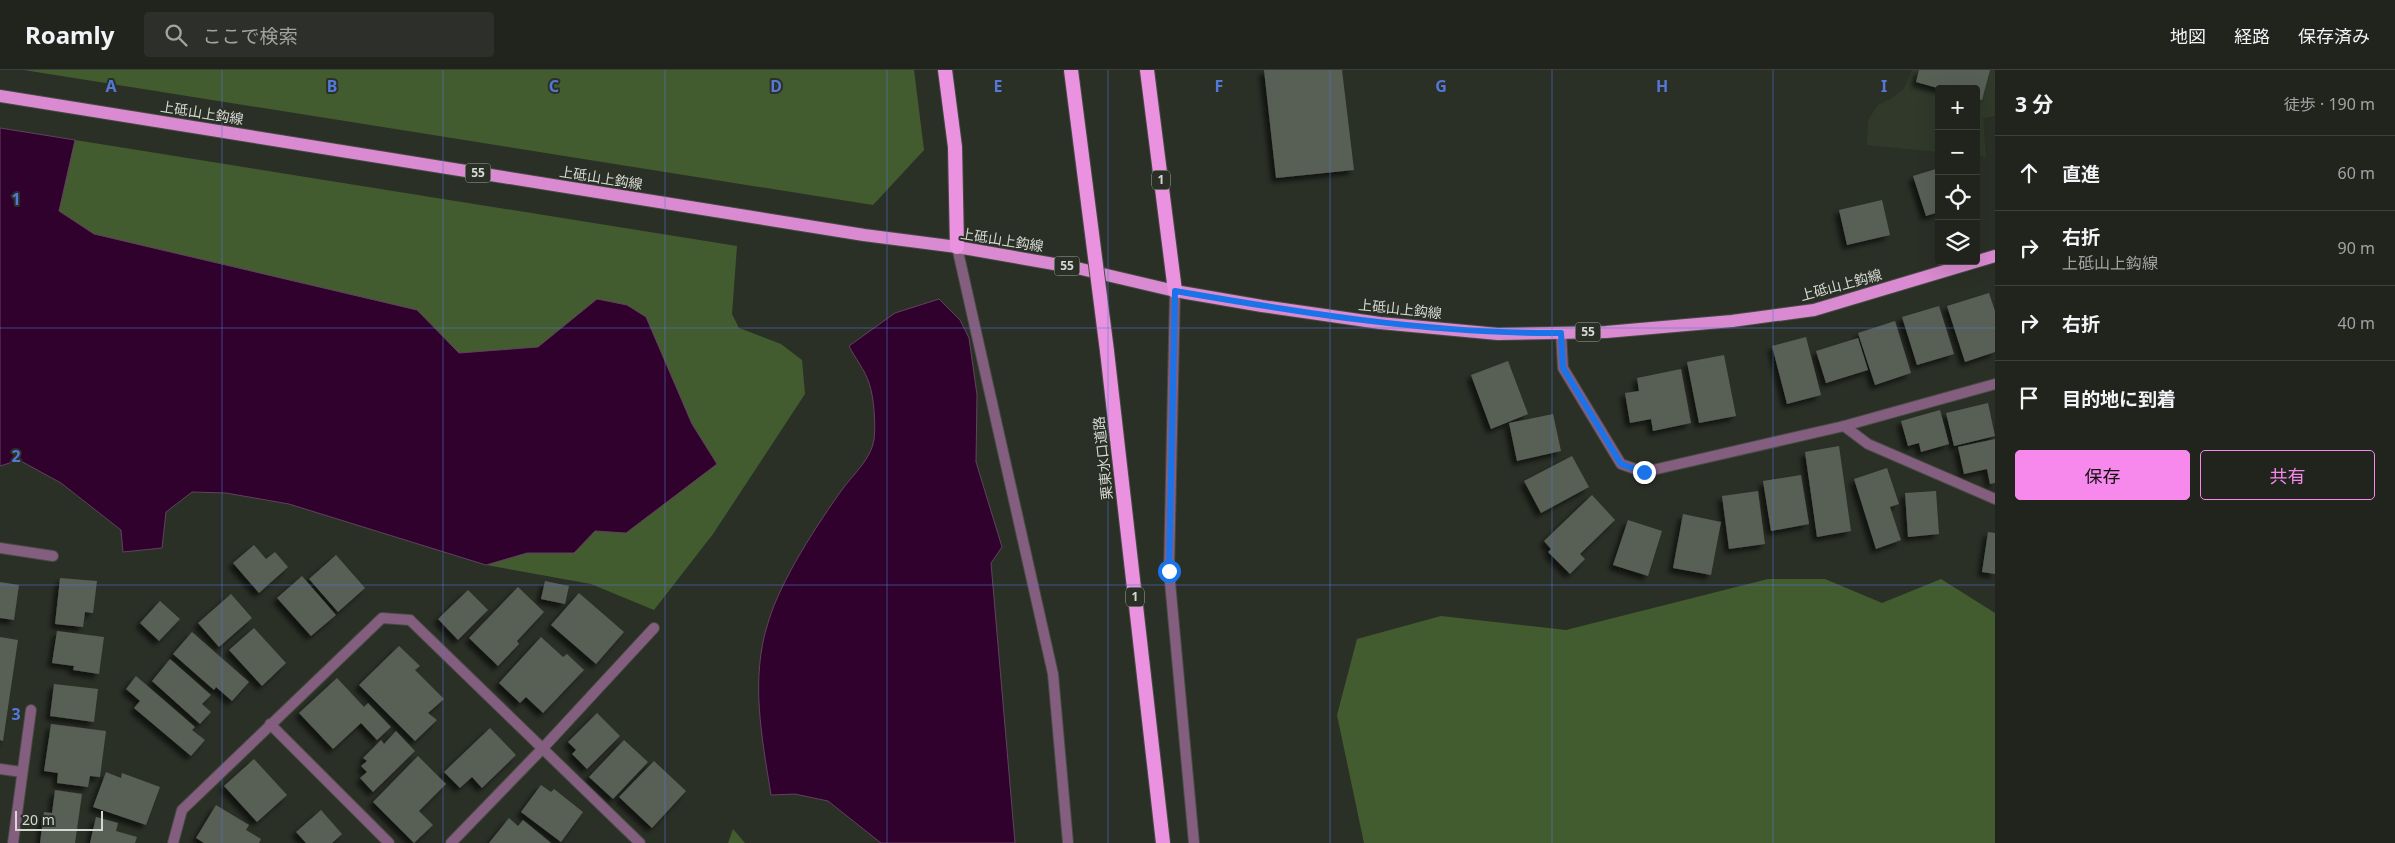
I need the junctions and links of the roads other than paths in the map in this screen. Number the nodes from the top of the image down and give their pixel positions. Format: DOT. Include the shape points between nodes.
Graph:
graph roads {
  1 [pos="945,70"];
  2 [pos="1071,70"];
  3 [pos="1147,70"];
  4 [pos="0,96"];
  5 [pos="957,247"];
  6 [pos="1994,259"];
  7 [pos="1175,291"];
  8 [pos="1561,333"];
  9 [pos="1995,384"];
  10 [pos="1844,426"];
  11 [pos="1995,499"];
  12 [pos="0,548"];
  13 [pos="52,556"];
  14 [pos="654,628"];
  15 [pos="32,710"];
  16 [pos="270,724"];
  17 [pos="543,748"];
  18 [pos="0,769"];
  19 [pos="22,772"];
  20 [pos="13,843"];
  21 [pos="173,843"];
  22 [pos="389,843"];
  23 [pos="451,843"];
  24 [pos="640,843"];
  25 [pos="1068,843"];
  26 [pos="1163,843"];
  27 [pos="1194,843"];
  1 -- 5 [label="highway" via="955,147"];
  2 -- 26 [label="highway, 栗東水口道路 / 1, bridge" via="1108,351"];
  3 -- 7 [label="highway, 1"];
  4 -- 5 [label="main road, 上砥山上鈎線 / 55" via="864,235"];
  5 -- 7 [label="main road, 上砥山上鈎線 / 55" via="1077,268"];
  5 -- 25 [label="street" via="1053,674"];
  6 -- 8 [label="main road, 上砥山上鈎線 / 55" via="1814,310 1732,322"];
  7 -- 8 [label="main road, 上砥山上鈎線 / 55" via="1380,323 1498,334"];
  7 -- 27 [label="street" via="1169,571"];
  8 -- 10 [label="street" via="1563,368 1621,464 1644,472"];
  9 -- 10 [label="street"];
  10 -- 11 [label="street" via="1868,444"];
  12 -- 13 [label="street"];
  14 -- 17 [label="street"];
  15 -- 19 [label="street"];
  16 -- 17 [label="street" via="382,618 410,620"];
  16 -- 21 [label="street" via="182,810"];
  16 -- 22 [label="street"];
  17 -- 23 [label="street"];
  17 -- 24 [label="street"];
  18 -- 19 [label="street"];
  19 -- 20 [label="street"];
}
